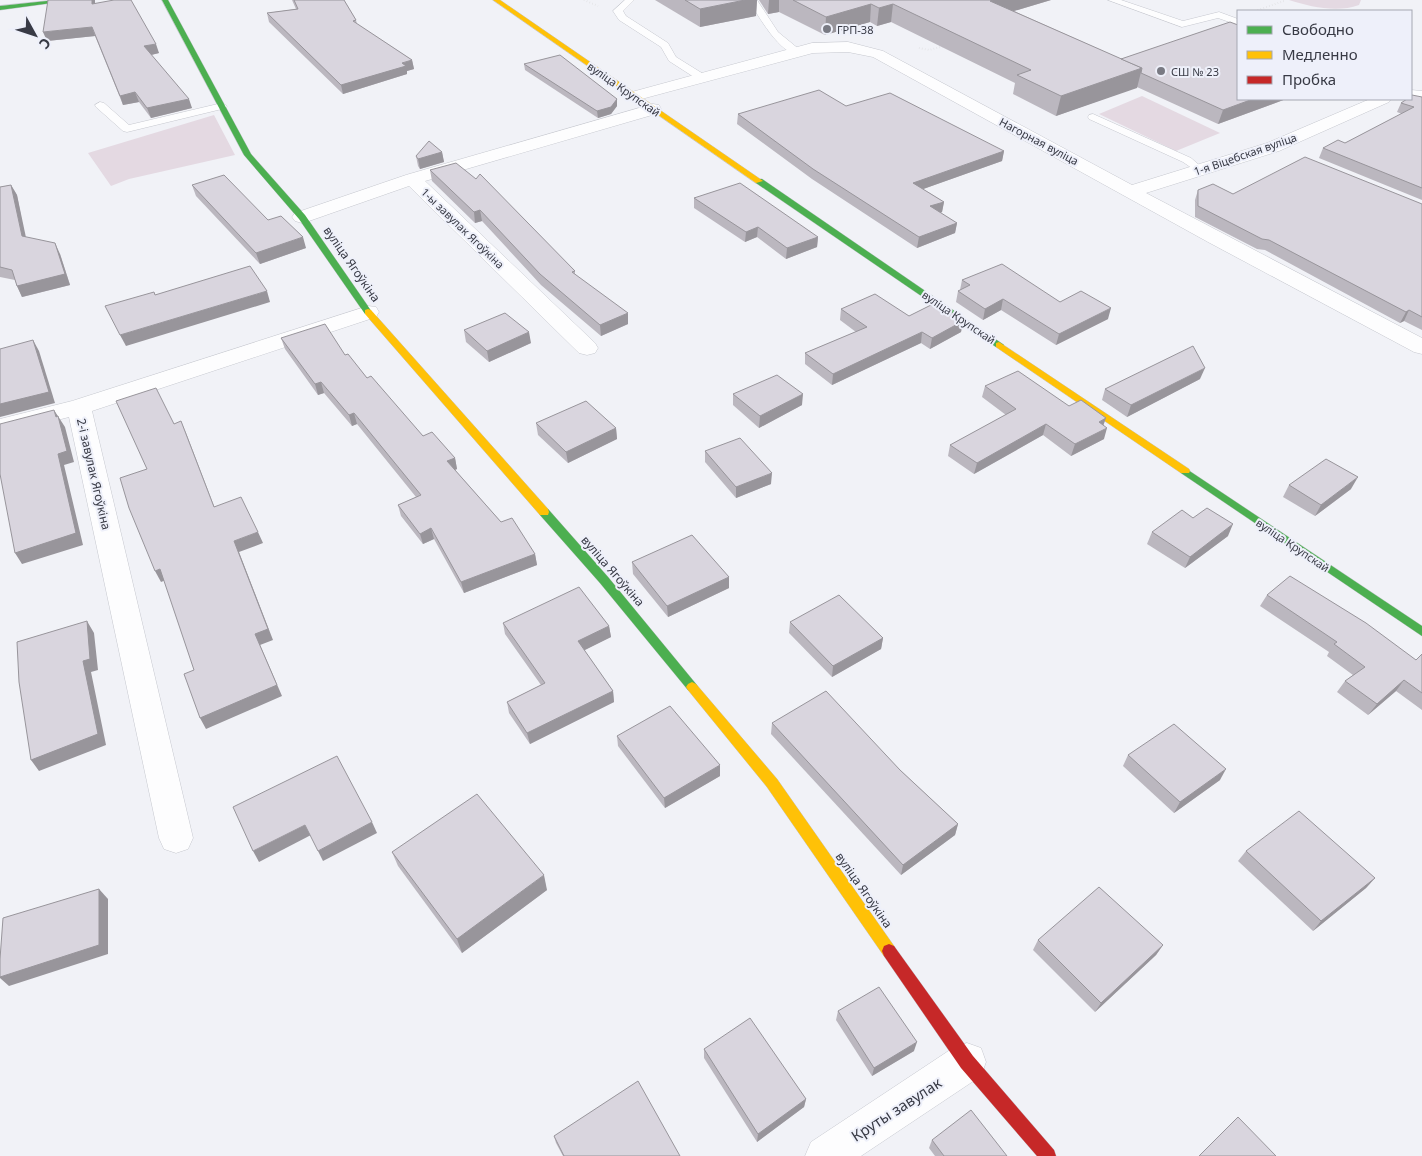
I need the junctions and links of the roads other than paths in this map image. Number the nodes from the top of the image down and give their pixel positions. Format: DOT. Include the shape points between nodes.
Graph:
graph roads {
  1 [pos="71,0"];
  2 [pos="166,0"];
  3 [pos="496,0"];
  4 [pos="630,0"];
  5 [pos="753,0"];
  6 [pos="1112,0"];
  7 [pos="0,8"];
  8 [pos="1237,22"];
  9 [pos="797,52"];
  10 [pos="701,77"];
  11 [pos="634,96"];
  12 [pos="1381,100"];
  13 [pos="100,106"];
  14 [pos="222,106"];
  15 [pos="653,109"];
  16 [pos="1094,117"];
  17 [pos="1273,147"];
  18 [pos="1299,158"];
  19 [pos="1200,170"];
  20 [pos="412,179"];
  21 [pos="1132,191"];
  22 [pos="302,217"];
  23 [pos="368,312"];
  24 [pos="1422,347"];
  25 [pos="587,348"];
  26 [pos="79,407"];
  27 [pos="0,427"];
  28 [pos="1422,632"];
  29 [pos="176,838"];
  30 [pos="967,1062"];
  31 [pos="825,1156"];
  32 [pos="1048,1156"];
  1 -- 7 [label="street"];
  2 -- 14 [label="street, вуліца Ягоўкіна"];
  3 -- 11 [label="street, вуліца Крупскай"];
  4 -- 10 [label="lane" via="618,11 622,18 664,45 672,59"];
  5 -- 9 [label="lane" via="775,34"];
  6 -- 8 [label="lane" via="1182,24 1218,15"];
  9 -- 10 [label="street, Нагорная вуліца"];
  9 -- 21 [label="street, Нагорная вуліца" via="812,48 848,47 878,54"];
  10 -- 11 [label="street, Нагорная вуліца"];
  11 -- 15 [label="street, вуліца Крупскай"];
  12 -- 17 [label="street, 1-я Віцебская вуліца"];
  13 -- 14 [label="lane" via="127,130"];
  14 -- 22 [label="street, вуліца Ягоўкіна" via="248,155"];
  15 -- 20 [label="street, 1-ы завулак Ягоўкіна"];
  15 -- 28 [label="street, вуліца Крупскай"];
  16 -- 19 [label="lane" via="1187,160"];
  17 -- 18 [label="street"];
  17 -- 19 [label="street, 1-я Віцебская вуліца"];
  19 -- 21 [label="street, 1-я Віцебская вуліца"];
  20 -- 22 [label="street"];
  20 -- 25 [label="street, 1-ы завулак Ягоўкіна"];
  21 -- 24 [label="street, Нагорная вуліца"];
  22 -- 23 [label="street, вуліца Ягоўкіна"];
  23 -- 26 [label="street, 2-і завулак Ягоўкіна"];
  23 -- 30 [label="street, вуліца Ягоўкіна" via="604,580 772,783"];
  26 -- 27 [label="street"];
  26 -- 29 [label="street, 2-і завулак Ягоўкіна"];
  30 -- 31 [label="street, Круты завулак"];
  30 -- 32 [label="street, вуліца Ягоўкіна"];
}
